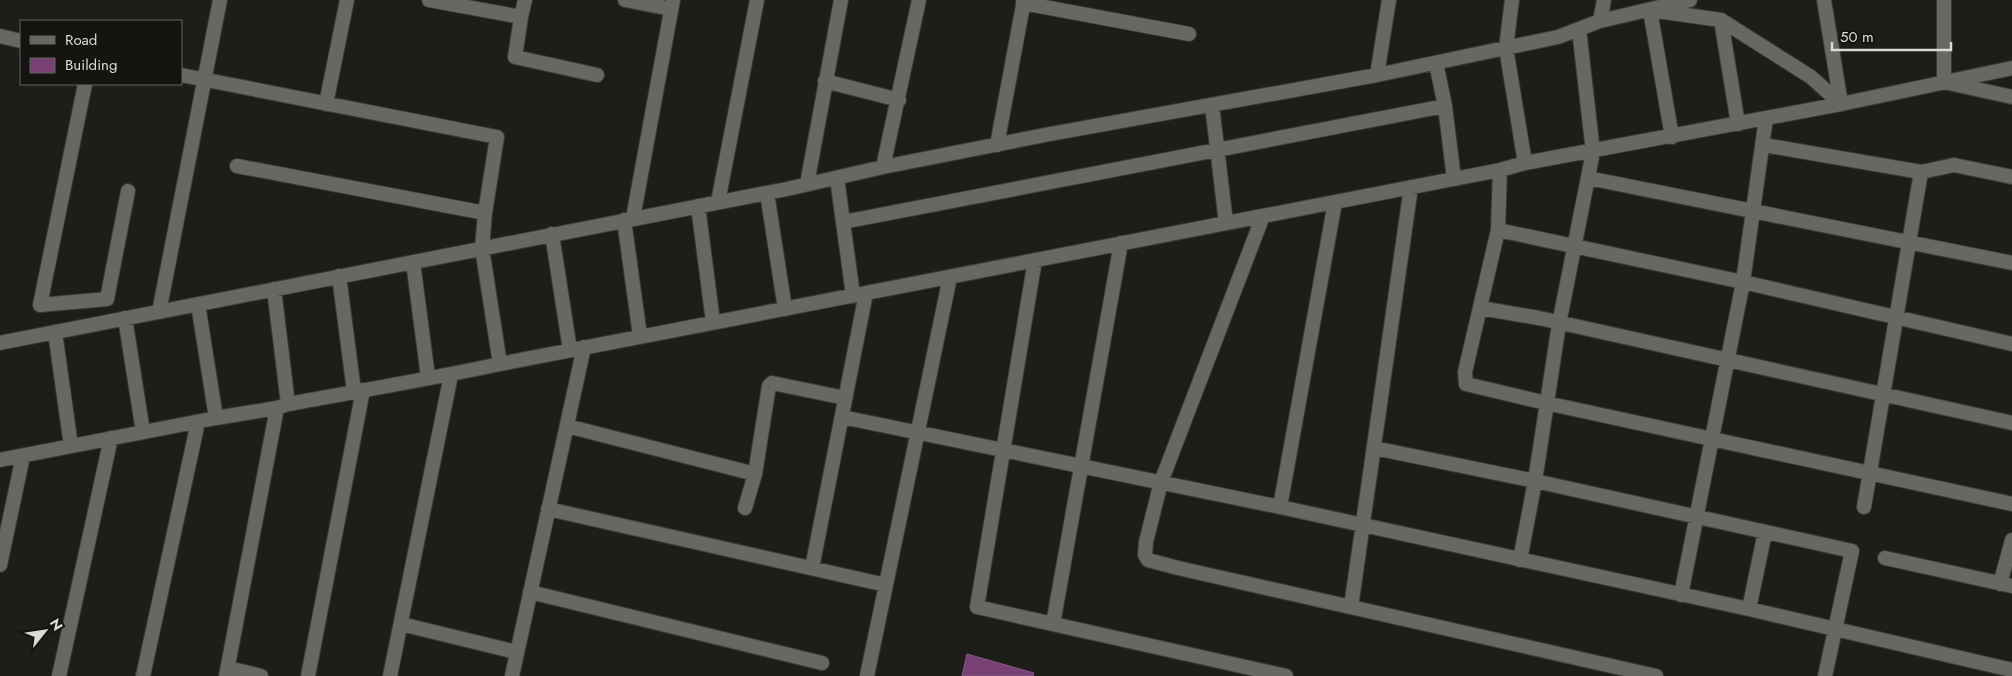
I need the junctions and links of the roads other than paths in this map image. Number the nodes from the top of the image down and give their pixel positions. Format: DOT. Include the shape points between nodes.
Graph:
graph roads {
  1 [pos="220,0"];
  2 [pos="347,0"];
  3 [pos="429,0"];
  4 [pos="525,0"];
  5 [pos="625,0"];
  6 [pos="757,0"];
  7 [pos="841,0"];
  8 [pos="919,0"];
  9 [pos="1389,0"];
  10 [pos="1512,0"];
  11 [pos="1604,0"];
  12 [pos="1690,0"];
  13 [pos="1824,0"];
  14 [pos="1944,0"];
  15 [pos="1024,1"];
  16 [pos="672,5"];
  17 [pos="1650,10"];
  18 [pos="522,17"];
  19 [pos="1721,20"];
  20 [pos="1600,21"];
  21 [pos="1579,29"];
  22 [pos="1189,34"];
  23 [pos="0,36"];
  24 [pos="20,41"];
  25 [pos="1506,48"];
  26 [pos="1436,63"];
  27 [pos="2012,68"];
  28 [pos="182,75"];
  29 [pos="598,75"];
  30 [pos="1377,75"];
  31 [pos="204,80"];
  32 [pos="825,81"];
  33 [pos="1944,82"];
  34 [pos="85,85"];
  35 [pos="2012,97"];
  36 [pos="899,100"];
  37 [pos="326,104"];
  38 [pos="1841,104"];
  39 [pos="1212,105"];
  40 [pos="1445,106"];
  41 [pos="1766,118"];
  42 [pos="1738,124"];
  43 [pos="1672,136"];
  44 [pos="1764,145"];
  45 [pos="997,146"];
  46 [pos="1217,151"];
  47 [pos="1593,152"];
  48 [pos="1525,163"];
  49 [pos="238,166"];
  50 [pos="883,167"];
  51 [pos="1500,170"];
  52 [pos="1921,172"];
  53 [pos="2012,177"];
  54 [pos="837,178"];
  55 [pos="1588,178"];
  56 [pos="1454,179"];
  57 [pos="807,184"];
  58 [pos="1411,187"];
  59 [pos="128,192"];
  60 [pos="767,193"];
  61 [pos="718,202"];
  62 [pos="1335,202"];
  63 [pos="698,206"];
  64 [pos="1754,211"];
  65 [pos="485,213"];
  66 [pos="1263,216"];
  67 [pos="628,219"];
  68 [pos="843,222"];
  69 [pos="1226,223"];
  70 [pos="1498,230"];
  71 [pos="552,234"];
  72 [pos="1910,242"];
  73 [pos="1121,244"];
  74 [pos="1574,246"];
  75 [pos="482,248"];
  76 [pos="1035,260"];
  77 [pos="413,262"];
  78 [pos="2012,263"];
  79 [pos="339,276"];
  80 [pos="950,276"];
  81 [pos="1743,282"];
  82 [pos="274,289"];
  83 [pos="860,294"];
  84 [pos="198,304"];
  85 [pos="1480,308"];
  86 [pos="785,309"];
  87 [pos="159,312"];
  88 [pos="125,318"];
  89 [pos="1897,318"];
  90 [pos="712,322"];
  91 [pos="1559,324"];
  92 [pos="55,332"];
  93 [pos="640,336"];
  94 [pos="0,343"];
  95 [pos="2012,344"];
  96 [pos="584,347"];
  97 [pos="570,350"];
  98 [pos="1728,359"];
  99 [pos="500,364"];
  100 [pos="451,375"];
  101 [pos="428,377"];
  102 [pos="358,391"];
  103 [pos="1884,395"];
  104 [pos="845,398"];
  105 [pos="1546,404"];
  106 [pos="282,406"];
  107 [pos="842,417"];
  108 [pos="216,418"];
  109 [pos="198,422"];
  110 [pos="2012,423"];
  111 [pos="567,426"];
  112 [pos="143,432"];
  113 [pos="918,432"];
  114 [pos="111,438"];
  115 [pos="1712,438"];
  116 [pos="71,446"];
  117 [pos="1374,448"];
  118 [pos="1003,451"];
  119 [pos="23,456"];
  120 [pos="0,458"];
  121 [pos="1081,466"];
  122 [pos="1870,473"];
  123 [pos="755,474"];
  124 [pos="1535,481"];
  125 [pos="1161,482"];
  126 [pos="2012,504"];
  127 [pos="1280,507"];
  128 [pos="1864,507"];
  129 [pos="745,508"];
  130 [pos="548,509"];
  131 [pos="1696,516"];
  132 [pos="1363,525"];
  133 [pos="1764,532"];
  134 [pos="2012,540"];
  135 [pos="1885,558"];
  136 [pos="1520,560"];
  137 [pos="0,565"];
  138 [pos="812,568"];
  139 [pos="886,585"];
  140 [pos="2006,585"];
  141 [pos="530,592"];
  142 [pos="1681,595"];
  143 [pos="1351,607"];
  144 [pos="1749,609"];
  145 [pos="402,624"];
  146 [pos="1053,624"];
  147 [pos="1835,629"];
  148 [pos="516,652"];
  149 [pos="822,663"];
  150 [pos="2012,670"];
  151 [pos="227,672"];
  152 [pos="516,675"];
  153 [pos="59,676"];
  154 [pos="143,676"];
  155 [pos="261,676"];
  156 [pos="308,676"];
  157 [pos="390,676"];
  158 [pos="867,676"];
  159 [pos="1286,676"];
  160 [pos="1656,676"];
  161 [pos="1825,676"];
  1 -- 31 [label="street"];
  2 -- 37 [label="street"];
  3 -- 18 [label="street"];
  4 -- 18 [label="street"];
  5 -- 16 [label="street"];
  6 -- 61 [label="street"];
  7 -- 32 [label="street"];
  8 -- 36 [label="street"];
  9 -- 30 [label="street"];
  10 -- 25 [label="street"];
  11 -- 20 [label="street"];
  12 -- 17 [label="street"];
  13 -- 38 [label="street"];
  14 -- 33 [label="street"];
  15 -- 22 [label="street"];
  15 -- 45 [label="street"];
  16 -- 67 [label="street"];
  17 -- 19 [label="street"];
  17 -- 20 [label="street"];
  17 -- 43 [label="street"];
  18 -- 29 [label="street" via="515,57"];
  19 -- 38 [label="street" via="1811,77"];
  19 -- 42 [label="street"];
  20 -- 21 [label="street"];
  21 -- 25 [label="street"];
  21 -- 47 [label="street"];
  23 -- 24 [label="street"];
  25 -- 26 [label="street"];
  25 -- 48 [label="street"];
  26 -- 30 [label="street"];
  26 -- 40 [label="street"];
  27 -- 33 [label="street"];
  28 -- 31 [label="street"];
  30 -- 39 [label="street"];
  31 -- 37 [label="street"];
  31 -- 87 [label="street"];
  32 -- 36 [label="street"];
  32 -- 57 [label="street"];
  33 -- 35 [label="street"];
  33 -- 38 [label="street"];
  34 -- 59 [label="street" via="40,305 107,299"];
  36 -- 50 [label="street"];
  37 -- 65 [label="street" via="497,137"];
  38 -- 41 [label="street"];
  39 -- 45 [label="street"];
  39 -- 46 [label="street"];
  40 -- 46 [label="street"];
  40 -- 56 [label="street"];
  41 -- 42 [label="street"];
  41 -- 44 [label="street"];
  42 -- 43 [label="street"];
  43 -- 47 [label="street"];
  44 -- 52 [label="street"];
  44 -- 64 [label="street"];
  45 -- 50 [label="street"];
  46 -- 68 [label="street"];
  46 -- 69 [label="street"];
  47 -- 48 [label="street"];
  47 -- 55 [label="street"];
  48 -- 51 [label="street"];
  49 -- 65 [label="street"];
  50 -- 54 [label="street"];
  51 -- 56 [label="street"];
  51 -- 70 [label="street"];
  52 -- 53 [label="street" via="1954,165"];
  52 -- 72 [label="street"];
  54 -- 57 [label="street"];
  54 -- 68 [label="street"];
  55 -- 64 [label="street"];
  55 -- 74 [label="street"];
  56 -- 58 [label="street"];
  57 -- 60 [label="street"];
  58 -- 62 [label="street"];
  58 -- 117 [label="street"];
  60 -- 61 [label="street"];
  60 -- 86 [label="street"];
  61 -- 63 [label="street"];
  62 -- 66 [label="street"];
  62 -- 127 [label="street"];
  63 -- 67 [label="street"];
  63 -- 90 [label="street"];
  64 -- 72 [label="street"];
  64 -- 81 [label="street"];
  65 -- 75 [label="street"];
  66 -- 69 [label="street"];
  66 -- 125 [label="street"];
  67 -- 71 [label="street"];
  67 -- 93 [label="street"];
  68 -- 83 [label="street"];
  69 -- 73 [label="street"];
  70 -- 74 [label="street"];
  70 -- 85 [label="street"];
  71 -- 75 [label="street"];
  71 -- 97 [label="street"];
  72 -- 78 [label="street"];
  72 -- 89 [label="street"];
  73 -- 76 [label="street"];
  73 -- 121 [label="street"];
  74 -- 81 [label="street"];
  74 -- 91 [label="street"];
  75 -- 77 [label="street"];
  75 -- 99 [label="street"];
  76 -- 80 [label="street"];
  76 -- 118 [label="street"];
  77 -- 79 [label="street"];
  77 -- 101 [label="street"];
  79 -- 82 [label="street"];
  79 -- 102 [label="street"];
  80 -- 83 [label="street"];
  80 -- 113 [label="street"];
  81 -- 89 [label="street"];
  81 -- 98 [label="street"];
  82 -- 84 [label="street"];
  82 -- 106 [label="street"];
  83 -- 86 [label="street"];
  83 -- 104 [label="street"];
  84 -- 87 [label="street"];
  84 -- 108 [label="street"];
  85 -- 91 [label="street"];
  85 -- 105 [label="street" via="1465,372 1466,384"];
  86 -- 90 [label="street"];
  87 -- 88 [label="street"];
  88 -- 92 [label="street"];
  88 -- 112 [label="street"];
  89 -- 95 [label="street"];
  89 -- 103 [label="street"];
  90 -- 93 [label="street"];
  91 -- 98 [label="street"];
  91 -- 105 [label="street"];
  92 -- 94 [label="street"];
  92 -- 116 [label="street"];
  93 -- 96 [label="street"];
  96 -- 97 [label="street"];
  96 -- 111 [label="street"];
  97 -- 99 [label="street"];
  98 -- 103 [label="street"];
  98 -- 115 [label="street"];
  99 -- 100 [label="street"];
  100 -- 101 [label="street"];
  100 -- 145 [label="street"];
  101 -- 102 [label="street"];
  102 -- 106 [label="street"];
  102 -- 156 [label="street"];
  103 -- 110 [label="street"];
  103 -- 122 [label="street"];
  104 -- 107 [label="street"];
  104 -- 123 [label="street" via="772,383 768,386"];
  105 -- 115 [label="street"];
  105 -- 124 [label="street"];
  106 -- 108 [label="street"];
  106 -- 151 [label="street"];
  107 -- 113 [label="street"];
  107 -- 138 [label="street"];
  108 -- 109 [label="street"];
  109 -- 112 [label="street"];
  109 -- 154 [label="street"];
  111 -- 123 [label="street"];
  111 -- 130 [label="street"];
  112 -- 114 [label="street"];
  113 -- 118 [label="street"];
  113 -- 139 [label="street"];
  114 -- 116 [label="street"];
  114 -- 153 [label="street"];
  115 -- 122 [label="street"];
  115 -- 131 [label="street"];
  116 -- 119 [label="street"];
  117 -- 124 [label="street"];
  117 -- 132 [label="street"];
  118 -- 121 [label="street"];
  118 -- 146 [label="street" via="977,607"];
  119 -- 120 [label="street"];
  119 -- 137 [label="street"];
  121 -- 125 [label="street"];
  121 -- 146 [label="street"];
  122 -- 126 [label="street"];
  122 -- 128 [label="street"];
  123 -- 129 [label="street"];
  124 -- 131 [label="street"];
  124 -- 136 [label="street"];
  125 -- 127 [label="street"];
  125 -- 143 [label="street" via="1146,542 1148,560"];
  127 -- 132 [label="street"];
  130 -- 138 [label="street"];
  130 -- 141 [label="street"];
  131 -- 133 [label="street"];
  131 -- 142 [label="street"];
  132 -- 136 [label="street"];
  132 -- 143 [label="street"];
  133 -- 144 [label="street"];
  133 -- 147 [label="street" via="1852,551"];
  134 -- 140 [label="street"];
  135 -- 140 [label="street"];
  136 -- 142 [label="street"];
  138 -- 139 [label="street"];
  139 -- 158 [label="street"];
  141 -- 148 [label="street"];
  141 -- 149 [label="street"];
  142 -- 144 [label="street"];
  143 -- 160 [label="street"];
  144 -- 147 [label="street"];
  145 -- 148 [label="street"];
  145 -- 157 [label="street"];
  146 -- 159 [label="street"];
  147 -- 150 [label="street"];
  147 -- 161 [label="street"];
  148 -- 152 [label="street"];
  151 -- 155 [label="street"];
}
